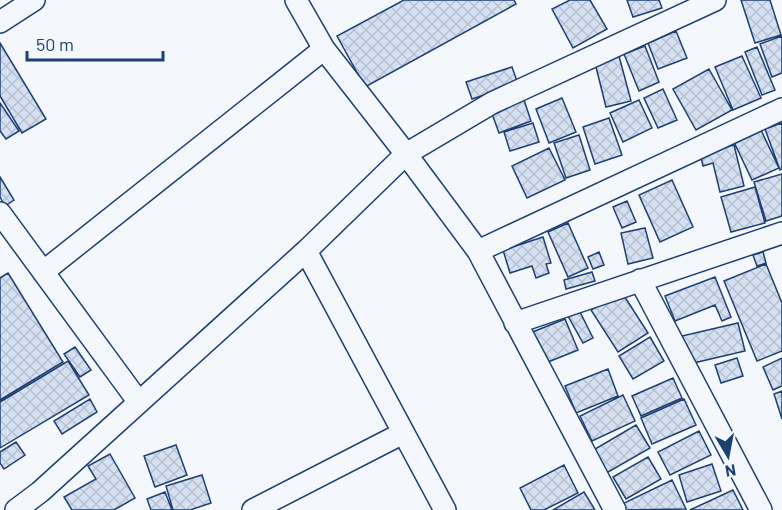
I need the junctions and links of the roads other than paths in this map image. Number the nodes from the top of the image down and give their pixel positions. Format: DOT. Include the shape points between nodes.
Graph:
graph roads {
  1 [pos="34,0"];
  2 [pos="296,0"];
  3 [pos="715,0"];
  4 [pos="0,22"];
  5 [pos="324,49"];
  6 [pos="782,109"];
  7 [pos="406,154"];
  8 [pos="0,213"];
  9 [pos="779,240"];
  10 [pos="306,251"];
  11 [pos="478,251"];
  12 [pos="42,272"];
  13 [pos="640,280"];
  14 [pos="515,323"];
  15 [pos="138,401"];
  16 [pos="403,433"];
  17 [pos="44,501"];
  18 [pos="16,510"];
  19 [pos="254,510"];
  20 [pos="445,510"];
  21 [pos="615,510"];
  22 [pos="761,510"];
  1 -- 4 [label="street"];
  2 -- 5 [label="street"];
  3 -- 7 [label="street" via="492,103"];
  5 -- 7 [label="street"];
  5 -- 12 [label="street"];
  6 -- 11 [label="street"];
  7 -- 10 [label="street"];
  7 -- 11 [label="street"];
  8 -- 12 [label="street"];
  9 -- 13 [label="street"];
  10 -- 15 [label="street"];
  10 -- 16 [label="street"];
  11 -- 14 [label="street"];
  12 -- 15 [label="street"];
  13 -- 14 [label="street"];
  13 -- 22 [label="street"];
  14 -- 21 [label="street"];
  15 -- 17 [label="street"];
  16 -- 19 [label="street"];
  16 -- 20 [label="street"];
  17 -- 18 [label="street"];
}
